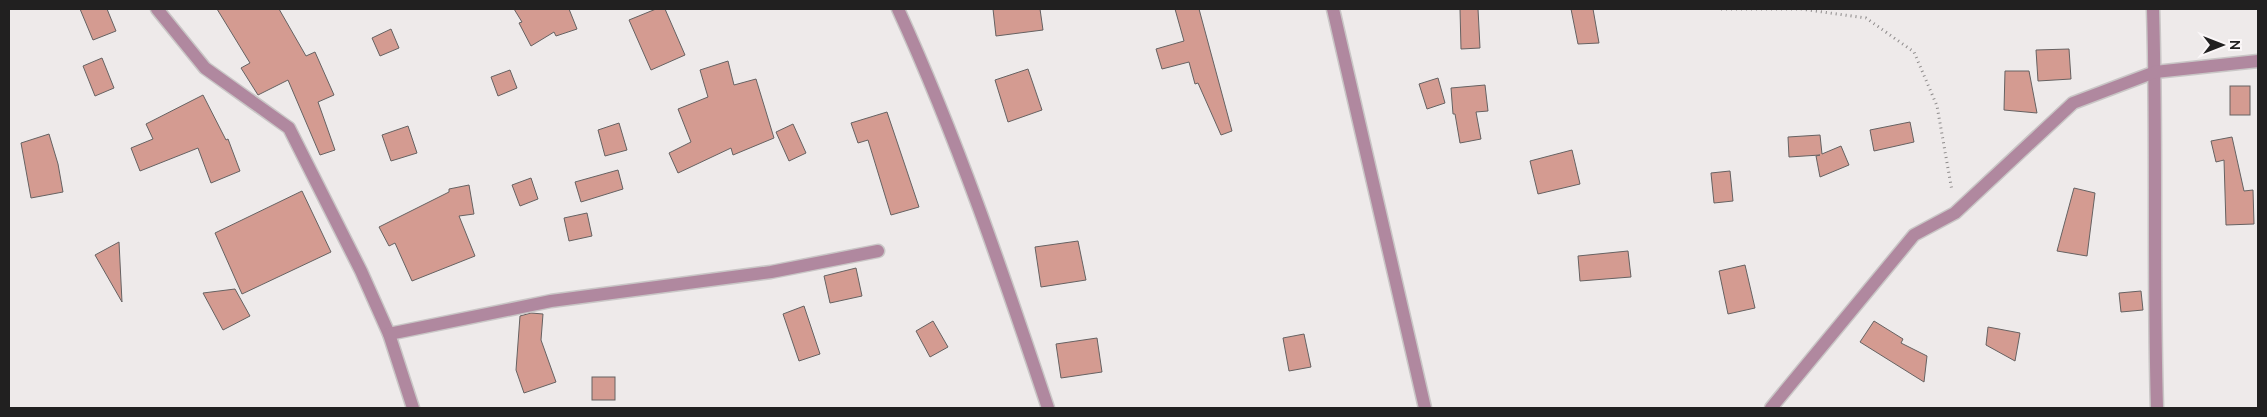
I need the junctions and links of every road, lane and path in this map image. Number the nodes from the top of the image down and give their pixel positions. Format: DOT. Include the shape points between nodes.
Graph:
graph roads {
  1 [pos="157,9"];
  2 [pos="898,9"];
  3 [pos="1333,9"];
  4 [pos="1721,9"];
  5 [pos="2153,9"];
  6 [pos="2258,61"];
  7 [pos="2155,72"];
  8 [pos="1955,213"];
  9 [pos="878,251"];
  10 [pos="389,334"];
  11 [pos="413,408"];
  12 [pos="1048,408"];
  13 [pos="1425,408"];
  14 [pos="1771,408"];
  15 [pos="2157,408"];
  1 -- 10 [label="street" via="205,68 289,128"];
  2 -- 12 [label="street" via="999,260"];
  3 -- 13 [label="street"];
  4 -- 8 [label="path" via="1802,9 1866,18 1914,52 1937,106"];
  5 -- 7 [label="street"];
  6 -- 7 [label="street"];
  7 -- 8 [label="street" via="2073,103"];
  7 -- 15 [label="street"];
  8 -- 14 [label="street" via="1914,235"];
  9 -- 10 [label="street" via="771,272 551,301"];
  10 -- 11 [label="street"];
}
